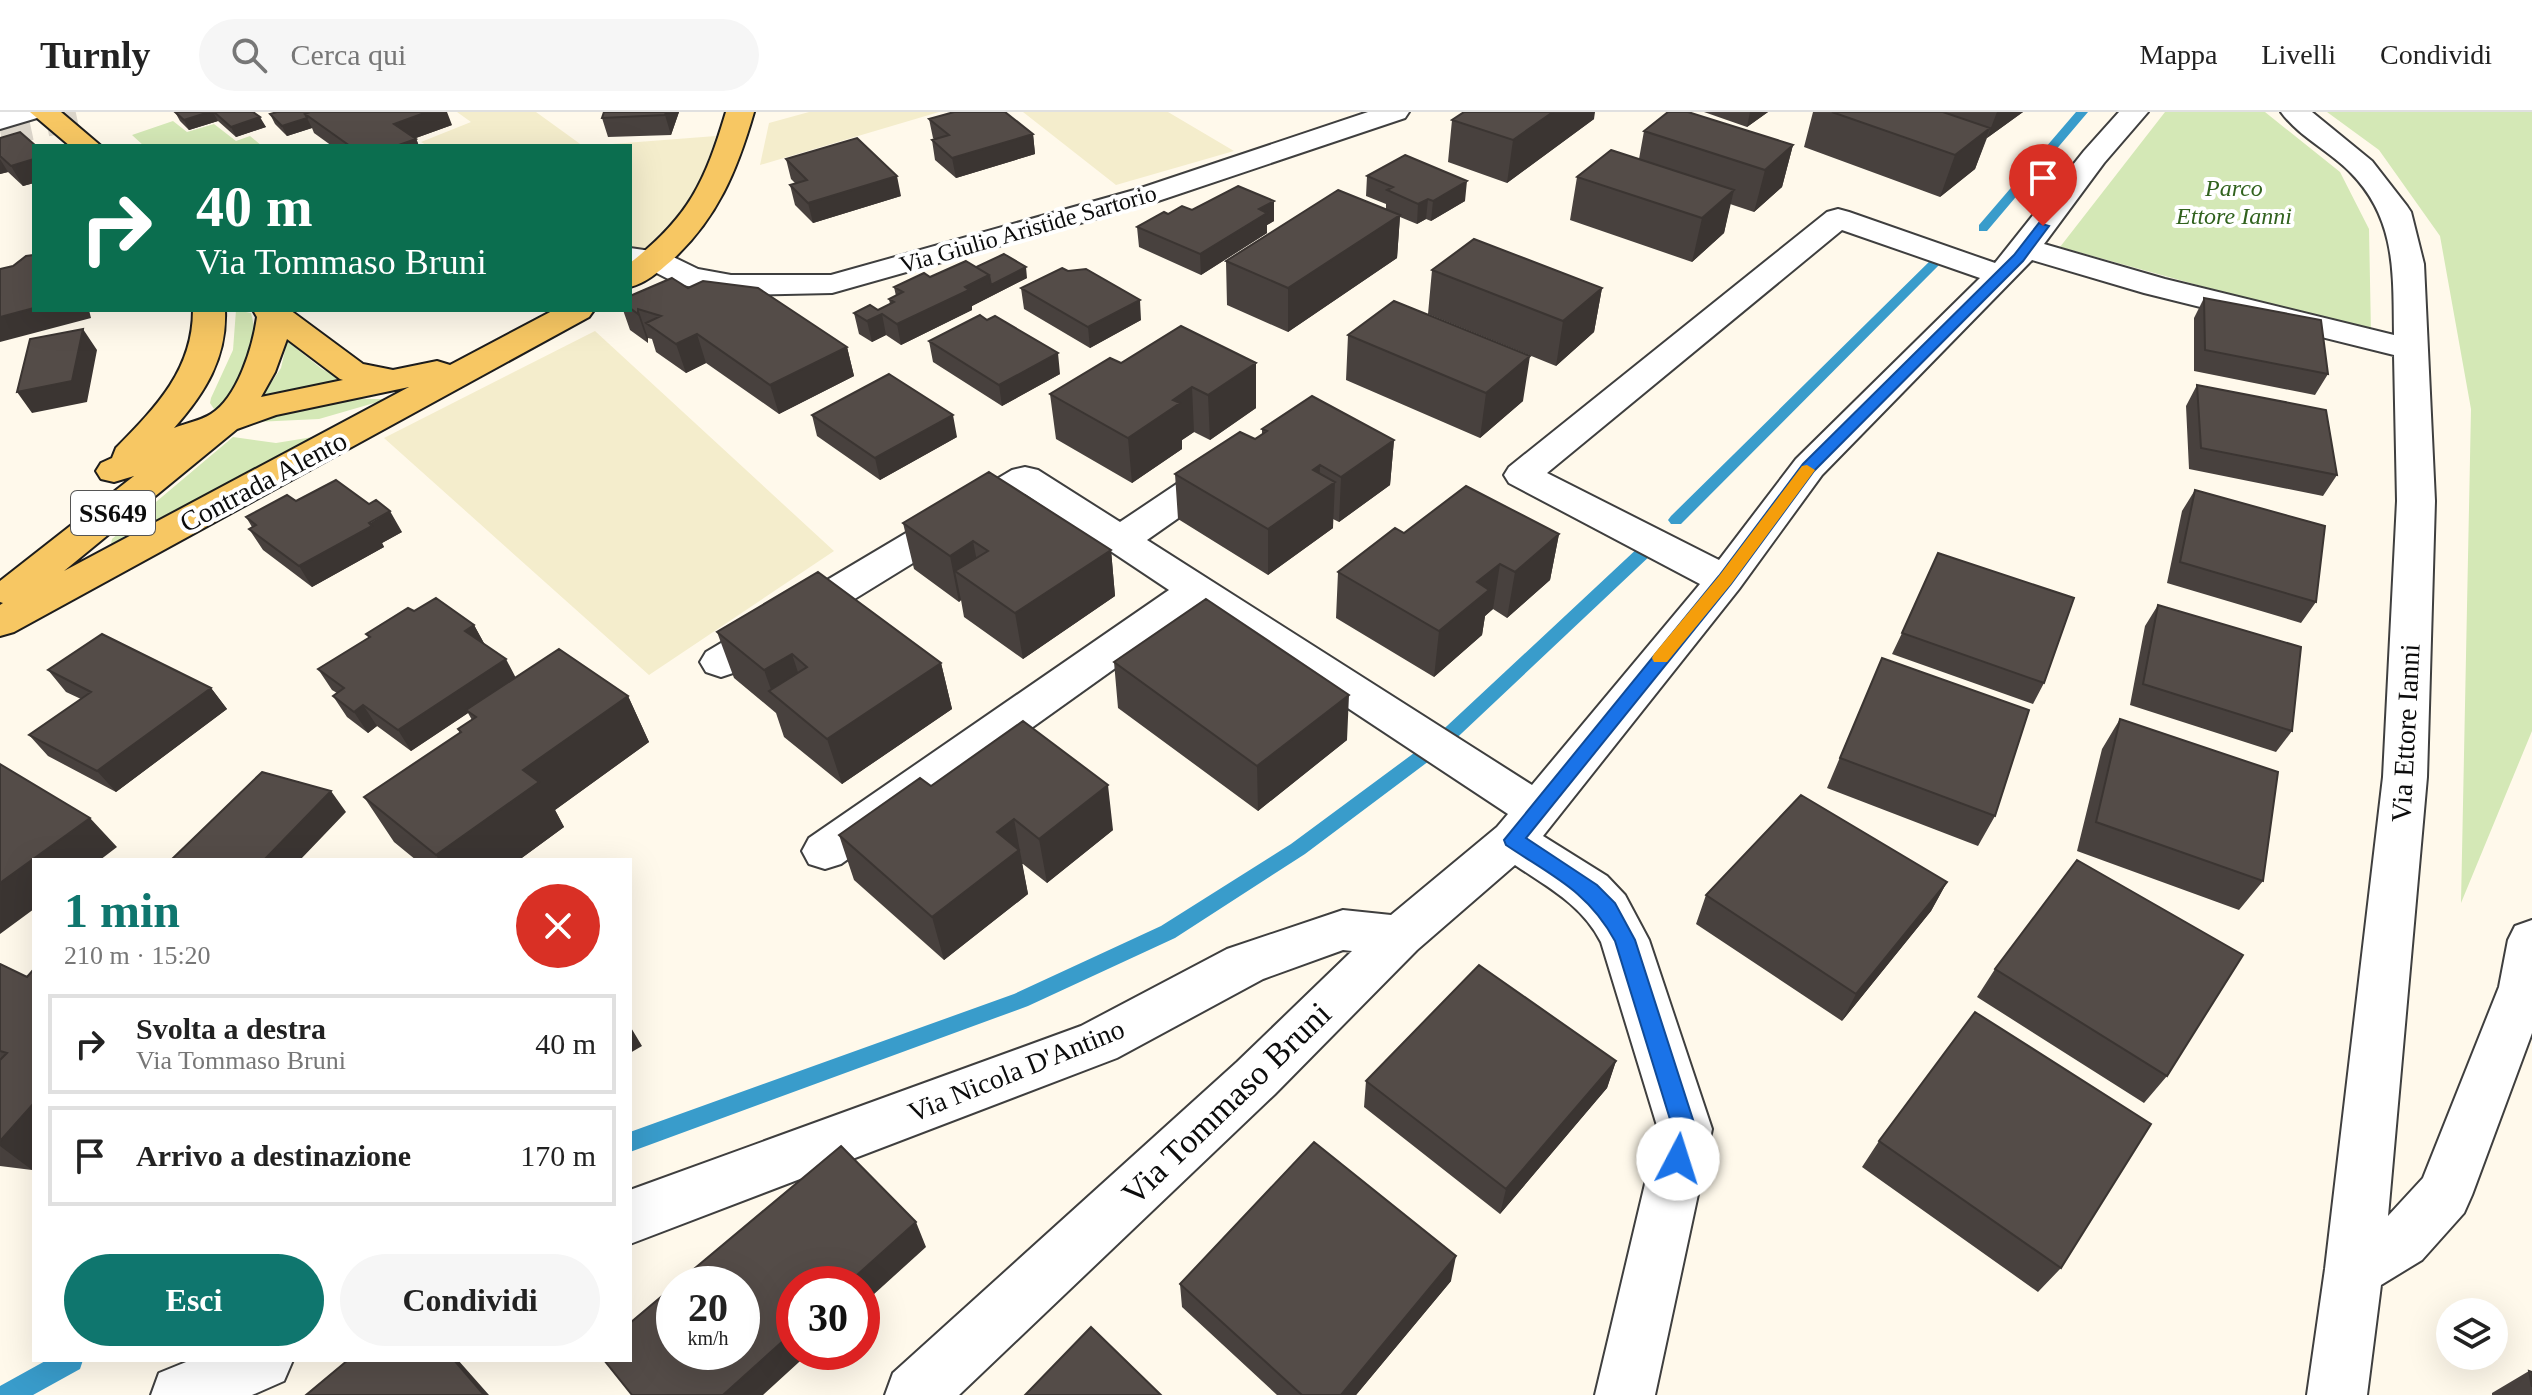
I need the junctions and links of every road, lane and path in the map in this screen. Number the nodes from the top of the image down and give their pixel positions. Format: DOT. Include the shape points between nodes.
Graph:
graph roads {
  1 [pos="27,112"];
  2 [pos="44,112"];
  3 [pos="1395,112"];
  4 [pos="2134,112"];
  5 [pos="2295,112"];
  6 [pos="0,121"];
  7 [pos="737,121"];
  8 [pos="84,144"];
  9 [pos="2026,249"];
  10 [pos="638,265"];
  11 [pos="2000,275"];
  12 [pos="209,312"];
  13 [pos="272,312"];
  14 [pos="574,312"];
  15 [pos="2411,349"];
  16 [pos="192,382"];
  17 [pos="401,394"];
  18 [pos="224,422"];
  19 [pos="1252,450"];
  20 [pos="114,471"];
  21 [pos="1121,540"];
  22 [pos="1725,580"];
  23 [pos="0,585"];
  24 [pos="1197,590"];
  25 [pos="0,602"];
  26 [pos="0,622"];
  27 [pos="721,662"];
  28 [pos="1525,825"];
  29 [pos="825,851"];
  30 [pos="1400,936"];
  31 [pos="2532,940"];
  32 [pos="632,1216"];
  33 [pos="2354,1269"];
  34 [pos="258,1362"];
  35 [pos="181,1395"];
  36 [pos="915,1395"];
  37 [pos="1625,1395"];
  38 [pos="2337,1395"];
  1 -- 6 [label="street"];
  2 -- 8 [label="main road"];
  3 -- 10 [label="street, Via Giulio Aristide Sartorio" via="1148,195 832,284 731,285"];
  4 -- 9 [label="street, Via Tommaso Bruni"];
  5 -- 15 [label="street, Via Ettore Ianni" via="2362,167 2396,212 2408,264"];
  7 -- 10 [label="main road" via="717,185 694,223"];
  9 -- 11 [label="street, Via Tommaso Bruni"];
  9 -- 15 [label="street"];
  11 -- 22 [label="street, Via Tommaso Bruni" via="1809,467"];
  11 -- 22 [label="street" via="1838,218 1522,475"];
  12 -- 16 [label="main road, SS649" via="210,344"];
  13 -- 17 [label="main road" via="352,372"];
  13 -- 18 [label="main road, SS649" via="270,350 250,390"];
  14 -- 17 [label="main road, Contrada Alento" via="512,347"];
  15 -- 33 [label="street, Via Ettore Ianni" via="2416,501 2405,777"];
  16 -- 18 [label="main road" via="197,407"];
  16 -- 20 [label="main road, SS649"];
  17 -- 18 [label="main road, Contrada Alento" via="293,430"];
  17 -- 26 [label="main road, Contrada Alento"];
  18 -- 20 [label="main road, SS649"];
  18 -- 25 [label="main road, SS649"];
  19 -- 21 [label="street"];
  20 -- 23 [label="main road, SS649"];
  21 -- 24 [label="street"];
  21 -- 27 [label="street" via="1025,478"];
  22 -- 28 [label="street, Via Tommaso Bruni"];
  24 -- 28 [label="street" via="1459,760"];
  24 -- 29 [label="street"];
  28 -- 30 [label="street, Via Tommaso Bruni"];
  28 -- 37 [label="street" via="1608,909 1625,940 1685,1129"];
  30 -- 32 [label="street, Via Nicola D'Antino" via="1343,930 1245,964 1099,1042"];
  30 -- 36 [label="street, Via Tommaso Bruni" via="1256,1078"];
  31 -- 33 [label="street" via="2524,987 2444,1195 2402,1241"];
  33 -- 38 [label="street, Via Ettore Ianni"];
  34 -- 35 [label="street"];
}
